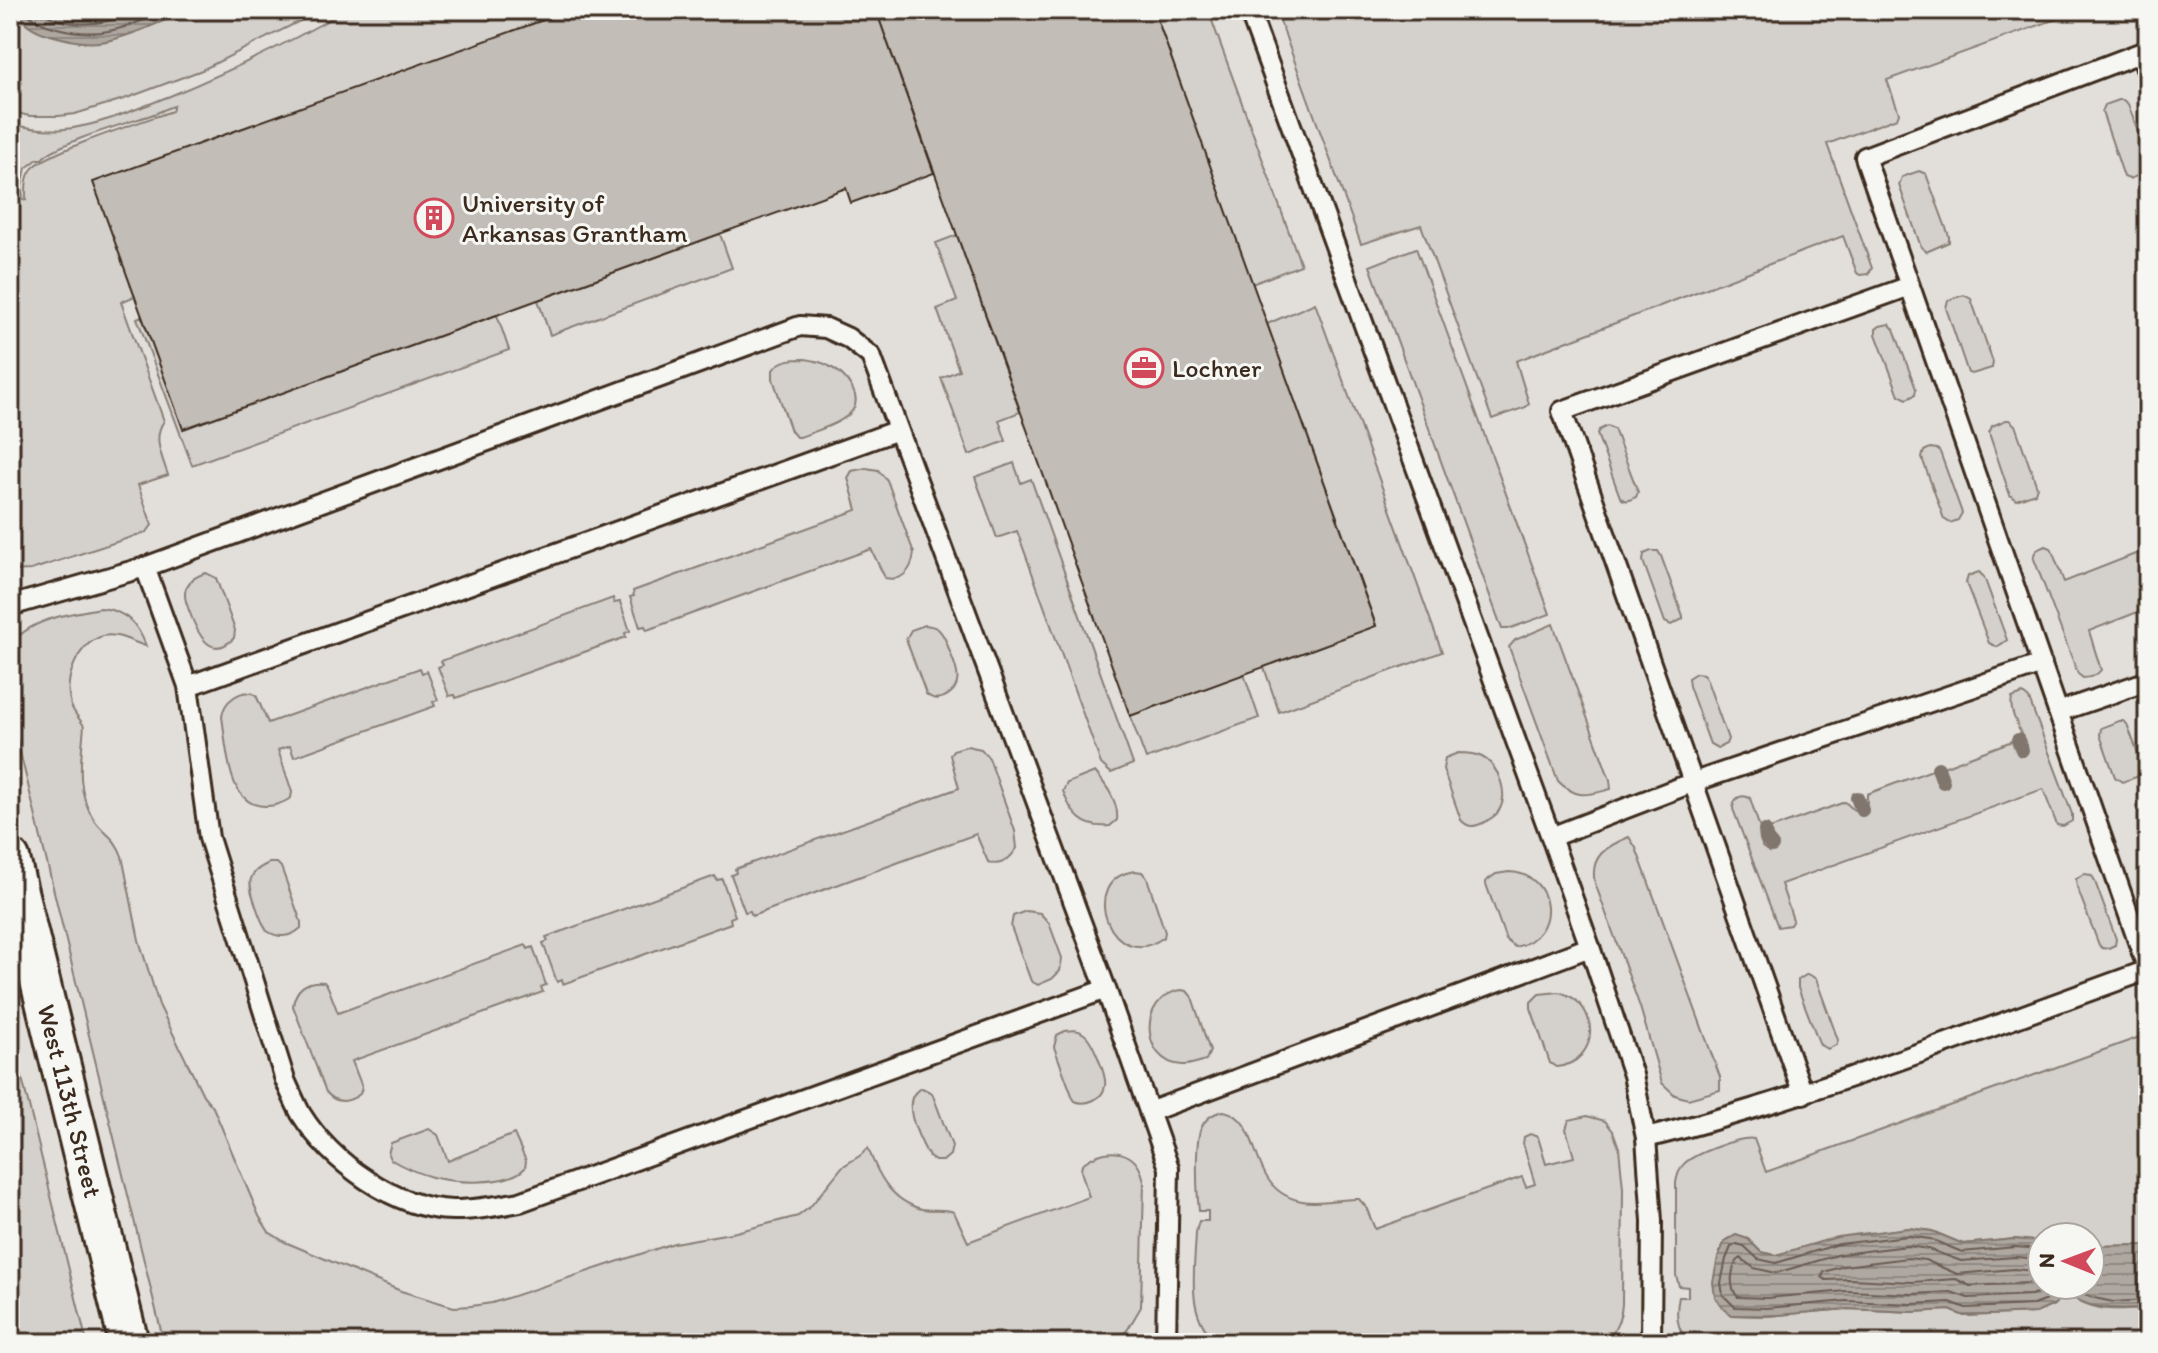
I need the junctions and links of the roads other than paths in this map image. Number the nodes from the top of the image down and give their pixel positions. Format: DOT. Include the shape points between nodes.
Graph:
graph roads {
  1 [pos="1249,10"];
  2 [pos="2148,73"];
  3 [pos="1910,286"];
  4 [pos="898,430"];
  5 [pos="145,567"];
  6 [pos="10,606"];
  7 [pos="2042,664"];
  8 [pos="2148,681"];
  9 [pos="188,686"];
  10 [pos="2058,712"];
  11 [pos="1694,782"];
  12 [pos="1551,837"];
  13 [pos="10,859"];
  14 [pos="1590,947"];
  15 [pos="1106,989"];
  16 [pos="1803,1094"];
  17 [pos="1149,1112"];
  18 [pos="1646,1138"];
  19 [pos="129,1343"];
  20 [pos="1166,1343"];
  21 [pos="1651,1343"];
  1 -- 12 [label="lane"];
  2 -- 3 [label="lane" via="2140,53 1865,157"];
  3 -- 7 [label="lane"];
  3 -- 11 [label="lane" via="1562,411"];
  4 -- 5 [label="lane" via="871,356 826,328 800,326"];
  4 -- 9 [label="lane"];
  4 -- 15 [label="lane"];
  5 -- 6 [label="lane"];
  5 -- 9 [label="lane"];
  7 -- 10 [label="lane"];
  7 -- 11 [label="lane"];
  8 -- 10 [label="lane"];
  9 -- 15 [label="lane" via="209,838 285,1080 321,1141 355,1173 415,1203 449,1210 520,1202"];
  10 -- 16 [label="lane" via="2148,970"];
  11 -- 12 [label="lane"];
  11 -- 16 [label="lane"];
  12 -- 14 [label="lane"];
  13 -- 19 [label="street, West 113th Street"];
  14 -- 17 [label="lane"];
  14 -- 18 [label="lane" via="1633,1075"];
  15 -- 17 [label="lane"];
  16 -- 18 [label="lane"];
  17 -- 20 [label="lane" via="1169,1168"];
  18 -- 21 [label="lane"];
}
